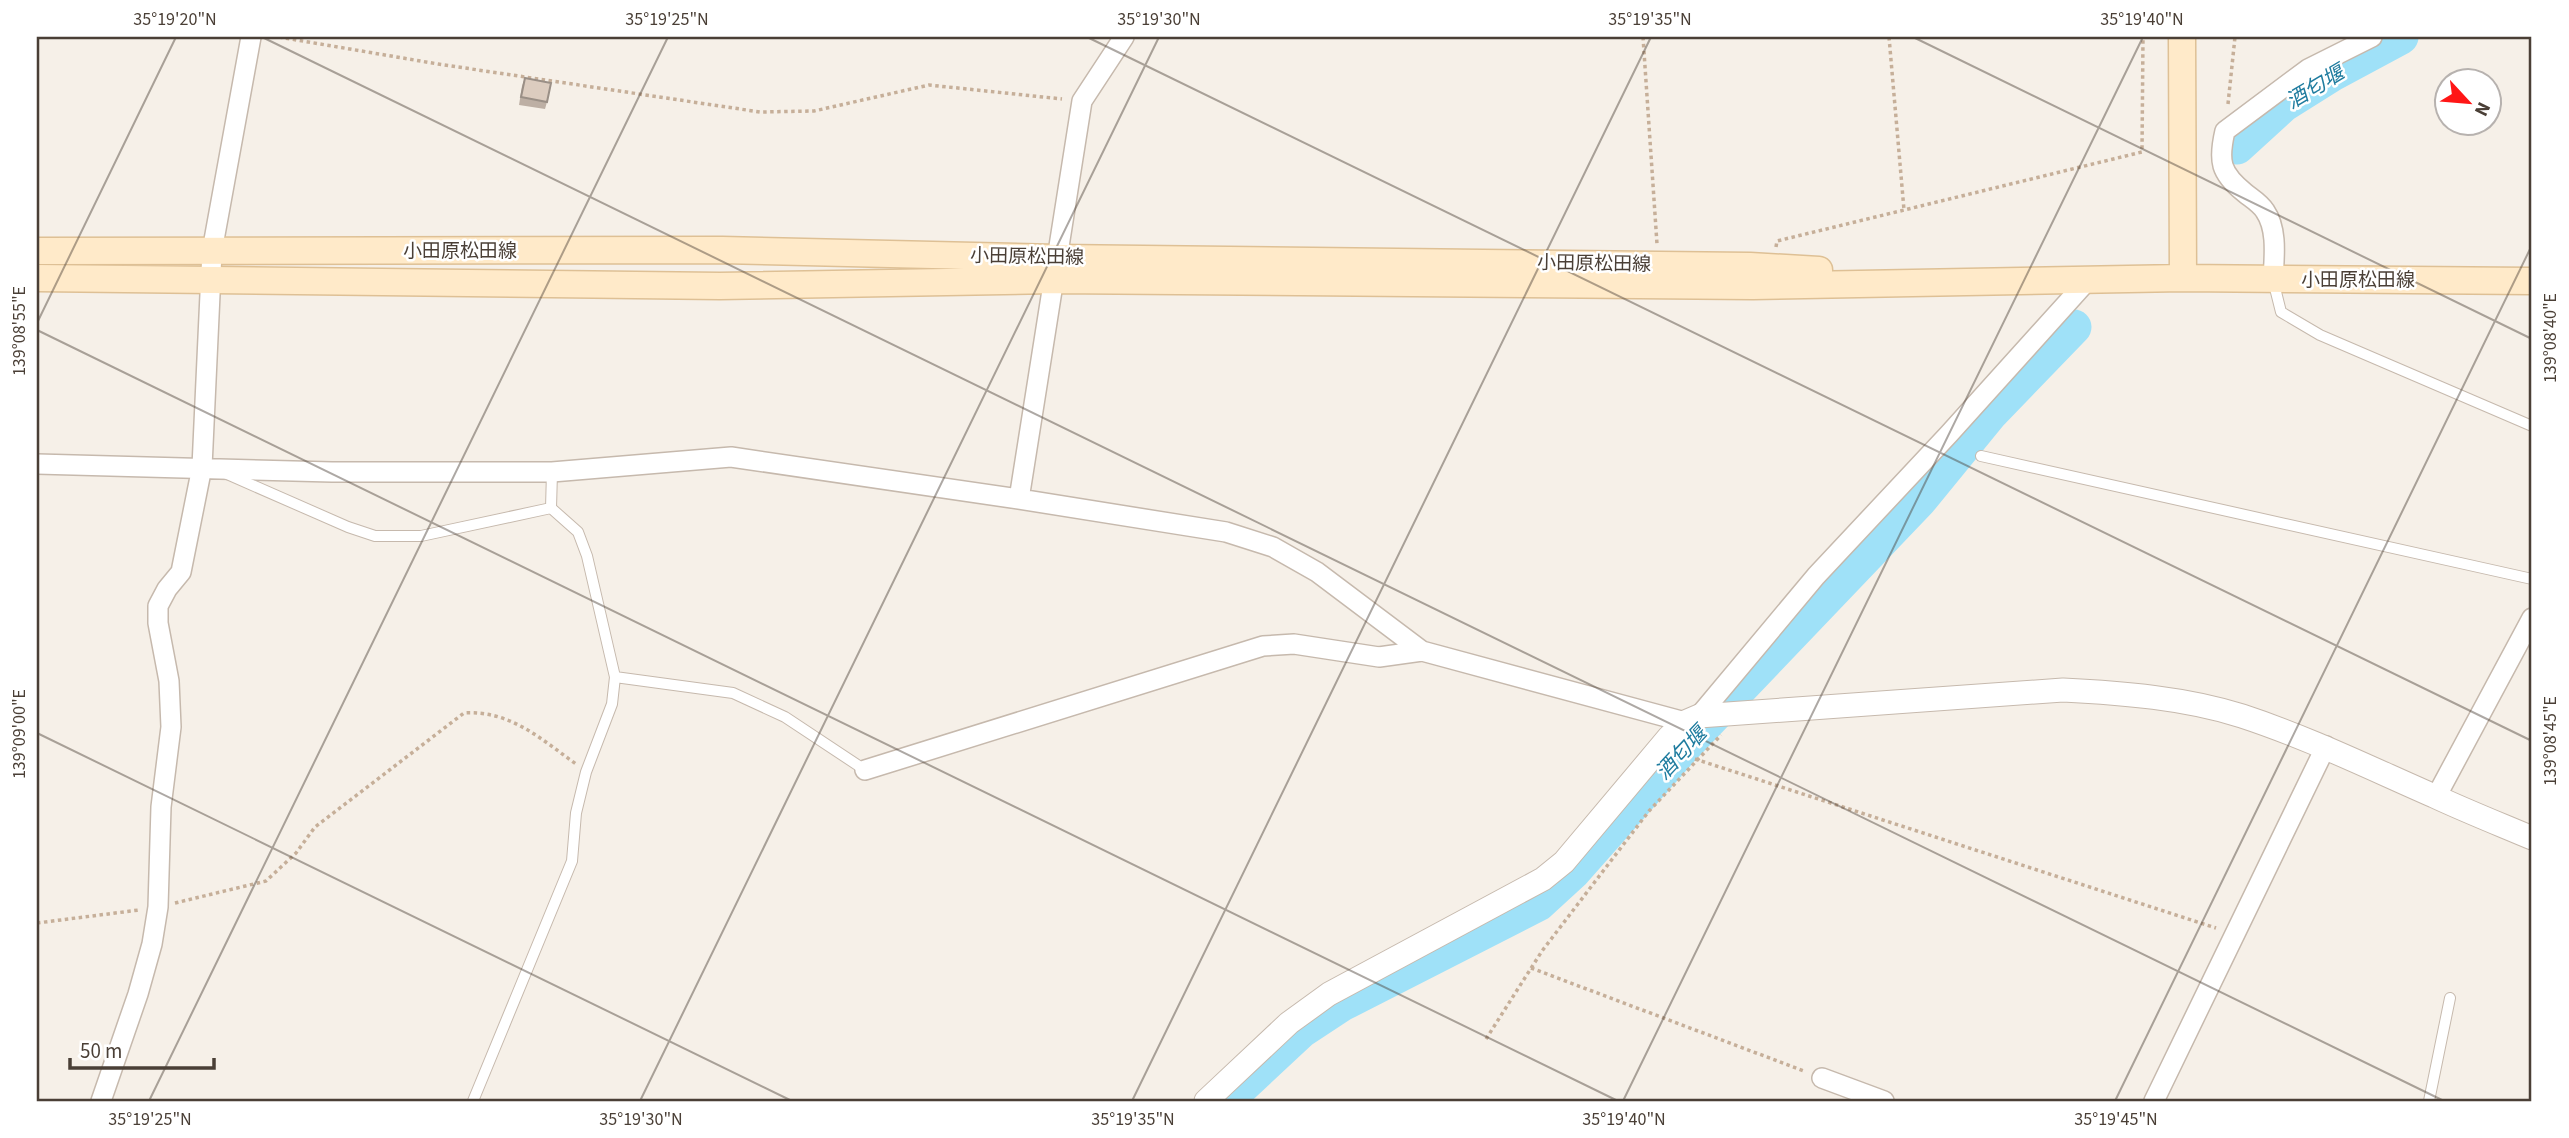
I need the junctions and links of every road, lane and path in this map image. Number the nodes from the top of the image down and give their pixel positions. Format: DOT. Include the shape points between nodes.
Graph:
graph roads {
  1 [pos="251,37"];
  2 [pos="279,37"];
  3 [pos="1124,37"];
  4 [pos="1643,37"];
  5 [pos="1889,37"];
  6 [pos="2143,37"];
  7 [pos="2182,37"];
  8 [pos="2235,37"];
  9 [pos="2372,37"];
  10 [pos="1082,101"];
  11 [pos="2225,131"];
  12 [pos="1904,210"];
  13 [pos="37,251"];
  14 [pos="212,251"];
  15 [pos="1658,264"];
  16 [pos="1773,267"];
  17 [pos="1056,269"];
  18 [pos="37,278"];
  19 [pos="2183,278"];
  20 [pos="210,280"];
  21 [pos="2273,280"];
  22 [pos="2087,281"];
  23 [pos="2532,281"];
  24 [pos="2016,282"];
  25 [pos="2532,426"];
  26 [pos="1981,456"];
  27 [pos="37,464"];
  28 [pos="207,467"];
  29 [pos="552,472"];
  30 [pos="1019,499"];
  31 [pos="551,508"];
  32 [pos="2532,579"];
  33 [pos="2532,618"];
  34 [pos="1423,651"];
  35 [pos="615,677"];
  36 [pos="1746,712"];
  37 [pos="1692,719"];
  38 [pos="2326,746"];
  39 [pos="1695,759"];
  40 [pos="865,770"];
  41 [pos="586,772"];
  42 [pos="2436,797"];
  43 [pos="2532,838"];
  44 [pos="158,907"];
  45 [pos="37,923"];
  46 [pos="2235,934"];
  47 [pos="1531,968"];
  48 [pos="2450,998"];
  49 [pos="1486,1039"];
  50 [pos="1822,1078"];
  51 [pos="100,1101"];
  52 [pos="473,1101"];
  53 [pos="1209,1101"];
  54 [pos="1884,1101"];
  55 [pos="2154,1101"];
  56 [pos="2429,1101"];
  1 -- 14 [label="street"];
  2 -- 10 [label="path" via="760,112 814,111 929,85"];
  3 -- 10 [label="street"];
  4 -- 15 [label="path"];
  5 -- 12 [label="path"];
  6 -- 12 [label="path" via="2142,152"];
  7 -- 19 [label="main road"];
  8 -- 11 [label="path"];
  9 -- 11 [label="street" via="2308,69"];
  10 -- 17 [label="street"];
  11 -- 21 [label="street" via="2221,147 2225,174 2266,211 2274,237"];
  12 -- 16 [label="path" via="1777,241"];
  13 -- 14 [label="main road, 小田原松田線"];
  14 -- 17 [label="main road, 小田原松田線" via="722,250"];
  14 -- 20 [label="street"];
  15 -- 16 [label="main road, 小田原松田線"];
  15 -- 17 [label="main road, 小田原松田線"];
  16 -- 24 [label="main road, 小田原松田線"];
  17 -- 20 [label="main road, 小田原松田線" via="720,286"];
  17 -- 24 [label="main road, 小田原松田線" via="1753,286"];
  17 -- 30 [label="street"];
  18 -- 20 [label="main road, 小田原松田線"];
  19 -- 21 [label="main road, 小田原松田線"];
  19 -- 22 [label="main road, 小田原松田線"];
  20 -- 28 [label="street"];
  21 -- 23 [label="main road, 小田原松田線"];
  21 -- 25 [label="lane" via="2281,312 2320,335"];
  22 -- 24 [label="main road, 小田原松田線"];
  22 -- 37 [label="street" via="1816,576"];
  26 -- 32 [label="lane"];
  27 -- 28 [label="street"];
  28 -- 29 [label="street"];
  28 -- 31 [label="lane" via="375,536 421,536"];
  28 -- 44 [label="street" via="181,572 158,606 171,727 161,807"];
  29 -- 30 [label="street" via="731,457"];
  29 -- 31 [label="lane"];
  30 -- 34 [label="street" via="1226,532 1273,547 1317,572"];
  31 -- 35 [label="lane" via="578,532"];
  33 -- 42 [label="street"];
  34 -- 37 [label="street"];
  34 -- 40 [label="street" via="1379,657 1294,644 1263,646"];
  35 -- 40 [label="lane" via="733,693 785,718"];
  35 -- 41 [label="lane" via="611,704"];
  36 -- 37 [label="street"];
  36 -- 38 [label="street" via="2063,690 2115,692 2240,715"];
  36 -- 39 [label="path"];
  37 -- 53 [label="street" via="1669,737 1564,862 1543,879 1329,994 1289,1023"];
  38 -- 42 [label="street"];
  38 -- 46 [label="street"];
  39 -- 46 [label="path"];
  39 -- 47 [label="path" via="1649,811"];
  41 -- 44 [label="path" via="523,725 481,712 464,713 315,827 266,881"];
  41 -- 52 [label="lane" via="576,813 572,861"];
  42 -- 43 [label="street"];
  44 -- 45 [label="path"];
  44 -- 51 [label="street" via="138,994"];
  46 -- 55 [label="street"];
  47 -- 49 [label="path"];
  47 -- 50 [label="path"];
  48 -- 56 [label="lane"];
  50 -- 54 [label="street"];
}
